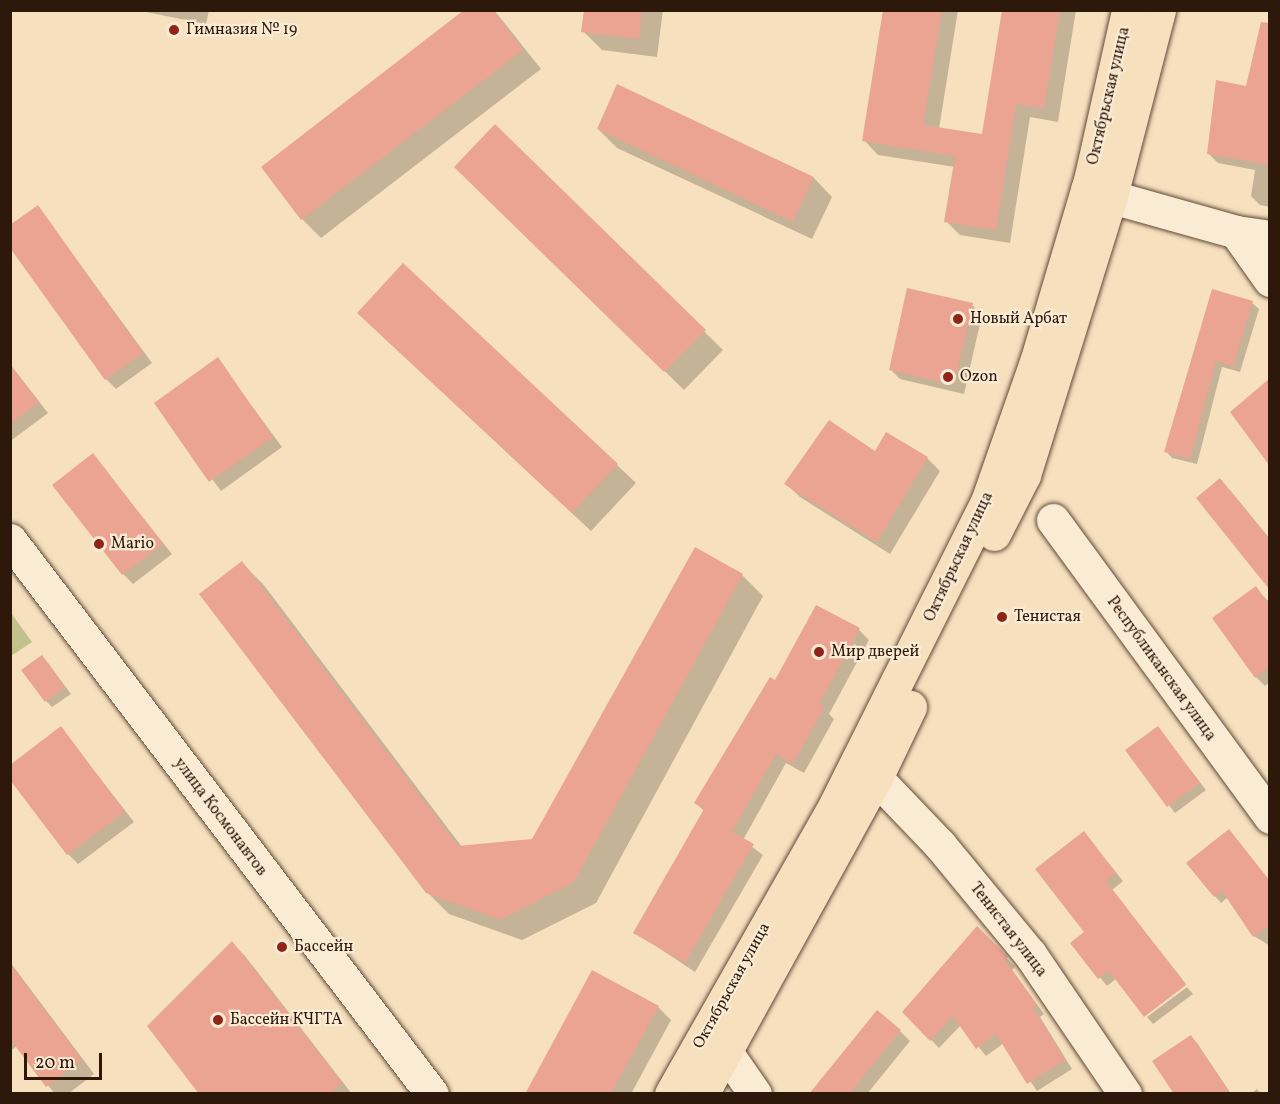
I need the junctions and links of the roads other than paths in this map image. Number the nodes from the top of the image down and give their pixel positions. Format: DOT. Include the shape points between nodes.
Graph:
graph roads {
  1 [pos="1128,10"];
  2 [pos="1159,10"];
  3 [pos="1099,193"];
  4 [pos="1236,232"];
  5 [pos="1269,237"];
  6 [pos="1269,280"];
  7 [pos="1053,520"];
  8 [pos="10,540"];
  9 [pos="876,778"];
  10 [pos="1269,818"];
  11 [pos="726,1053"];
  12 [pos="432,1094"];
  13 [pos="671,1094"];
  14 [pos="702,1094"];
  15 [pos="755,1094"];
  16 [pos="1125,1094"];
  1 -- 3 [label="main road, Октябрьская улица"];
  2 -- 3 [label="main road, Октябрьская улица"];
  3 -- 4 [label="street"];
  3 -- 9 [label="main road, Октябрьская улица" via="1024,475"];
  3 -- 13 [label="main road, Октябрьская улица" via="988,499 922,638 836,803"];
  4 -- 5 [label="street"];
  4 -- 6 [label="street"];
  7 -- 10 [label="street, Республиканская улица"];
  8 -- 12 [label="street, улица Космонавтов"];
  9 -- 11 [label="main road, Октябрьская улица"];
  9 -- 16 [label="street, Тенистая улица" via="940,845 1030,954"];
  11 -- 14 [label="main road, Октябрьская улица"];
  11 -- 15 [label="street"];
}
